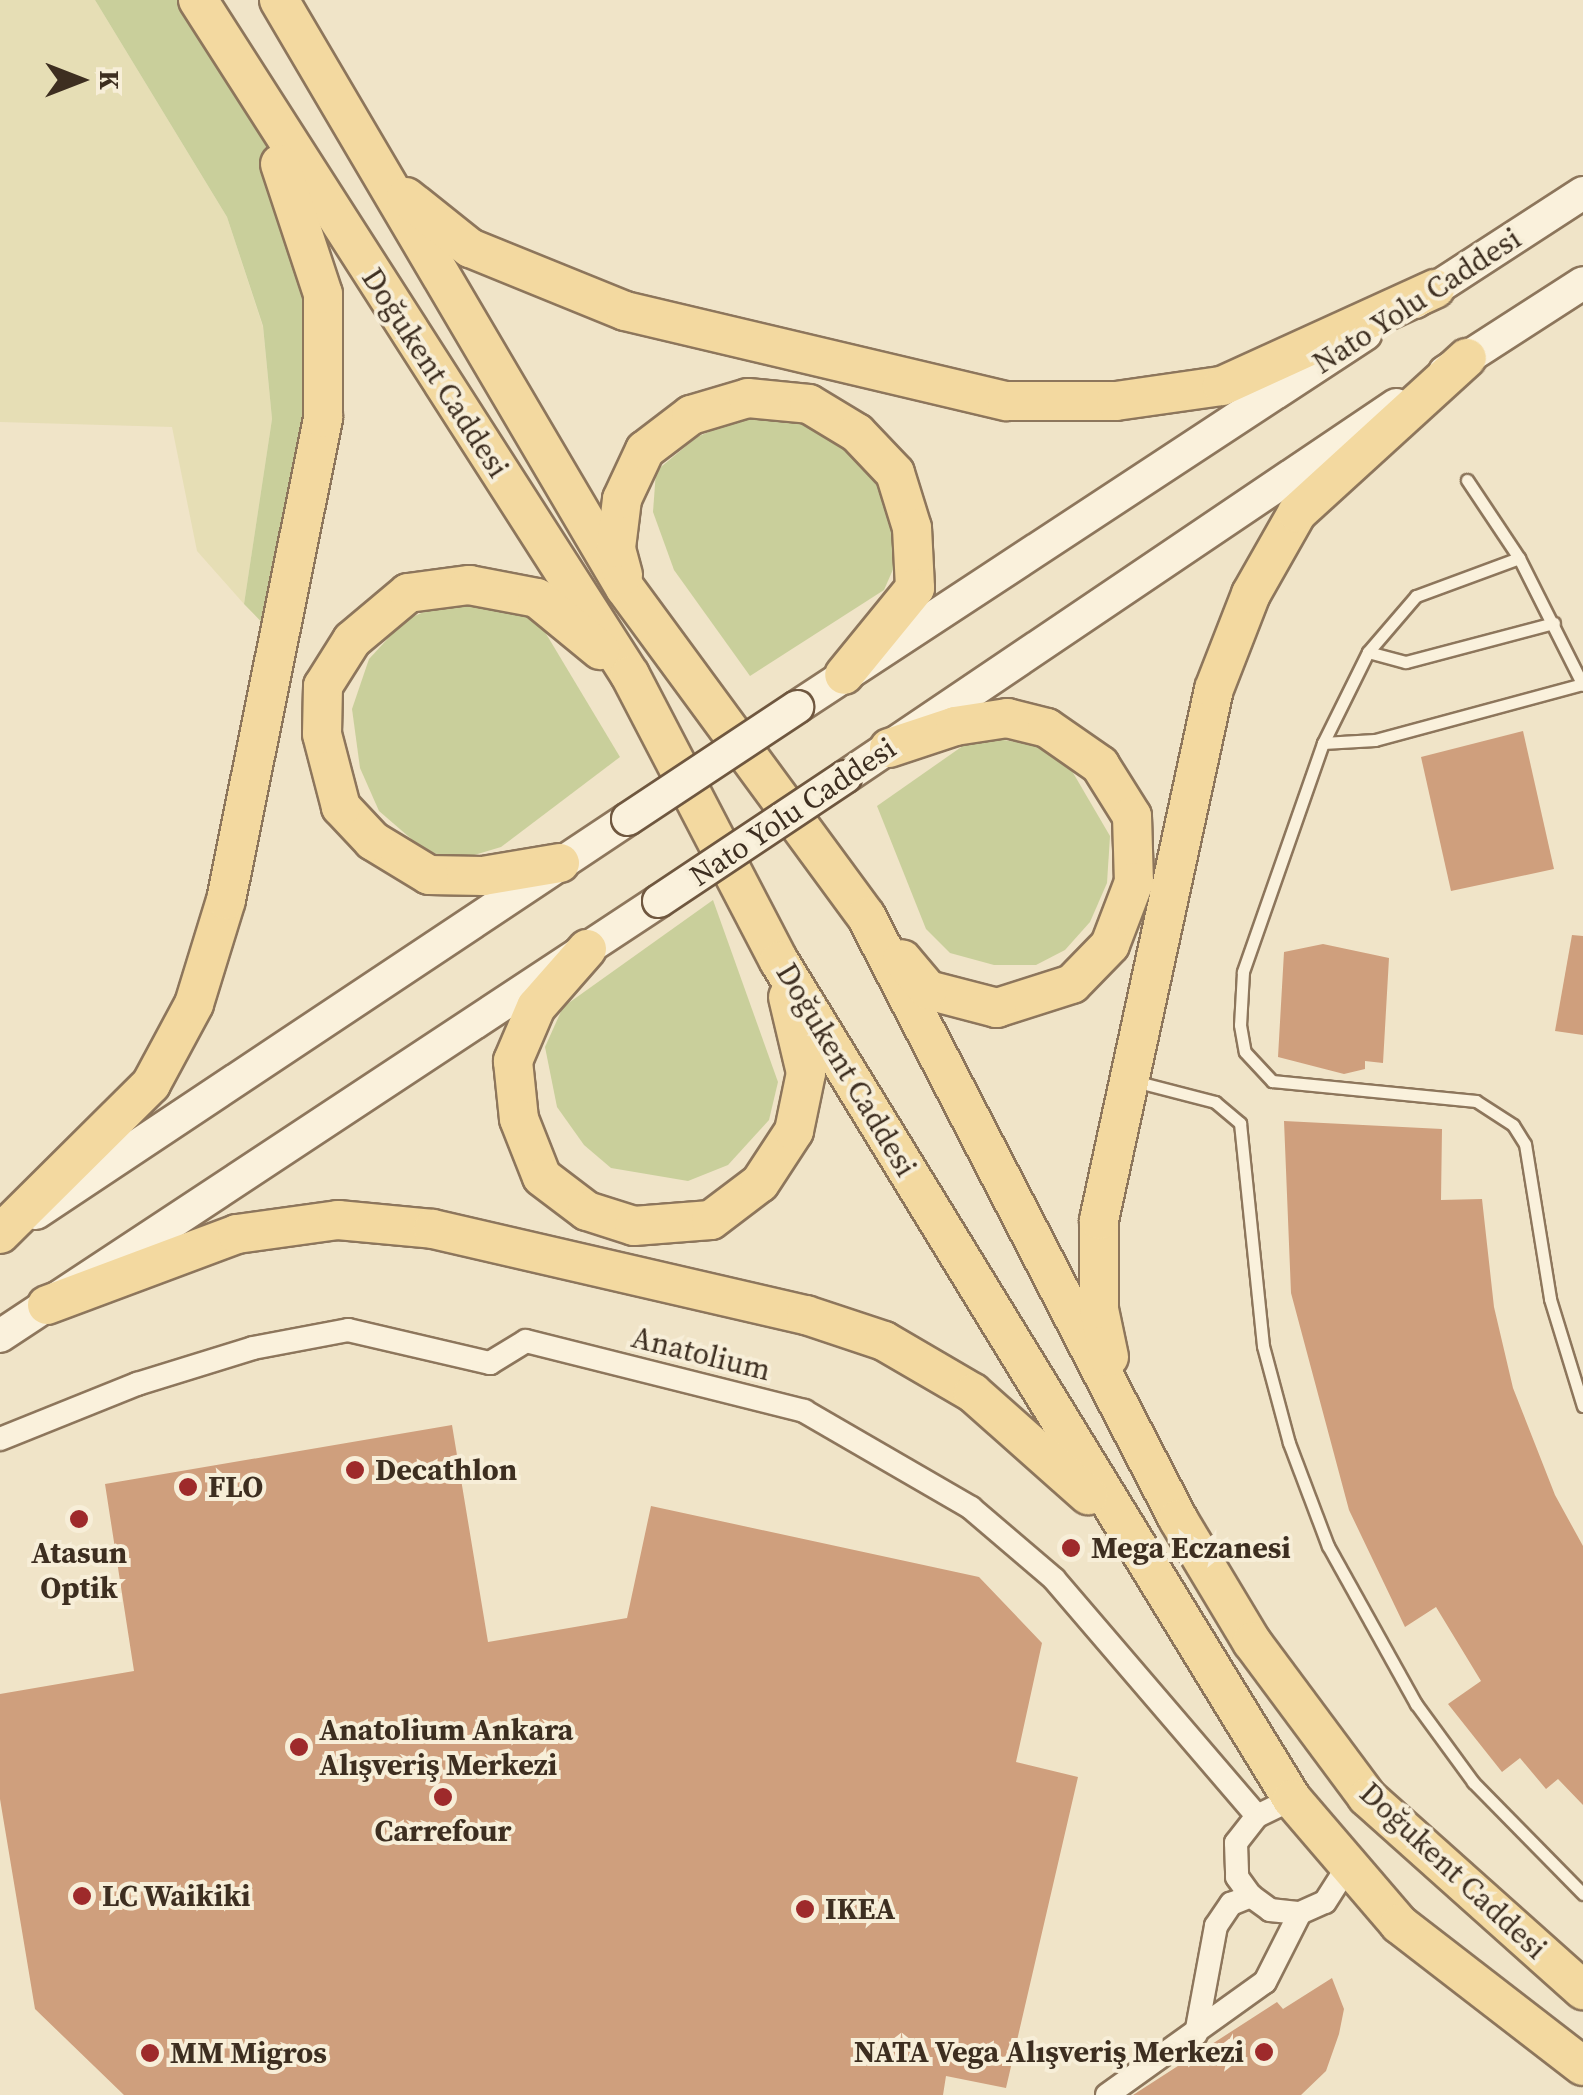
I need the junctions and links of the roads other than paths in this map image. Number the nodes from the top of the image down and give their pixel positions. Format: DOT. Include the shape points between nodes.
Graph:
graph roads {
  1 [pos="198,0"];
  2 [pos="279,0"];
  3 [pos="218,36"];
  4 [pos="328,81"];
  5 [pos="1583,193"];
  6 [pos="1583,283"];
  7 [pos="1435,288"];
  8 [pos="1467,358"];
  9 [pos="1467,480"];
  10 [pos="1519,558"];
  11 [pos="626,588"];
  12 [pos="1554,622"];
  13 [pos="1368,652"];
  14 [pos="630,674"];
  15 [pos="844,675"];
  16 [pos="1583,684"];
  17 [pos="1323,743"];
  18 [pos="889,748"];
  19 [pos="560,864"];
  20 [pos="866,916"];
  21 [pos="588,949"];
  22 [pos="779,961"];
  23 [pos="1130,1080"];
  24 [pos="0,1235"];
  25 [pos="47,1305"];
  26 [pos="0,1336"];
  27 [pos="1583,1406"];
  28 [pos="0,1438"];
  29 [pos="1178,1519"];
  30 [pos="1126,1532"];
  31 [pos="1292,1799"];
  32 [pos="1256,1816"];
  33 [pos="1348,1866"];
  34 [pos="1583,1894"];
  35 [pos="1251,1896"];
  36 [pos="1300,1913"];
  37 [pos="1583,1990"];
  38 [pos="1196,2034"];
  39 [pos="1583,2066"];
  40 [pos="1107,2095"];
  1 -- 3 [label="main road, Doğukent Caddesi"];
  2 -- 4 [label="main road, Doğukent Caddesi"];
  3 -- 14 [label="main road, Doğukent Caddesi"];
  3 -- 24 [label="main road" via="295,196 323,294 323,418 226,900 194,1004 151,1084"];
  4 -- 7 [label="main road" via="407,199 470,248 625,312 1007,401 1116,401 1222,386"];
  4 -- 11 [label="main road, Doğukent Caddesi"];
  5 -- 7 [label="main road, Nato Yolu Caddesi"];
  6 -- 8 [label="main road, Nato Yolu Caddesi"];
  7 -- 15 [label="main road, Nato Yolu Caddesi"];
  8 -- 18 [label="main road, Nato Yolu Caddesi"];
  8 -- 23 [label="main road" via="1297,513 1251,594 1214,690"];
  9 -- 10 [label="lane"];
  10 -- 12 [label="lane"];
  10 -- 13 [label="lane" via="1416,596"];
  11 -- 15 [label="main road" via="616,548 622,499 645,450 691,415 748,398 809,404 858,433 895,473 912,528 915,588"];
  11 -- 20 [label="main road, Doğukent Caddesi"];
  12 -- 13 [label="lane" via="1406,662"];
  12 -- 16 [label="lane"];
  13 -- 17 [label="lane"];
  14 -- 19 [label="main road" via="537,598 469,584 408,592 352,640 323,686 322,734 341,807 373,840 429,875 483,876"];
  14 -- 22 [label="main road, Doğukent Caddesi"];
  15 -- 19 [label="main road, Nato Yolu Caddesi, bridge"];
  16 -- 17 [label="lane" via="1375,740"];
  17 -- 27 [label="lane" via="1244,972 1245,1052 1272,1081 1476,1101 1512,1125 1525,1144 1550,1299"];
  18 -- 20 [label="main road" via="1008,718 1047,728 1100,765 1132,816 1134,882 1110,945 1072,984 997,1008 928,990"];
  18 -- 21 [label="main road, Nato Yolu Caddesi, bridge"];
  19 -- 24 [label="main road, Nato Yolu Caddesi"];
  20 -- 29 [label="main road, Doğukent Caddesi"];
  21 -- 22 [label="main road" via="536,1006 513,1061 518,1119 542,1176 588,1211 634,1226 711,1220 760,1182 794,1130 806,1073"];
  21 -- 25 [label="main road, Nato Yolu Caddesi"];
  22 -- 30 [label="main road, Doğukent Caddesi"];
  23 -- 29 [label="main road" via="1099,1220 1099,1309 1116,1393"];
  23 -- 34 [label="lane" via="1215,1102 1240,1124 1263,1346 1289,1443 1328,1546 1416,1704 1473,1782"];
  25 -- 26 [label="main road, Nato Yolu Caddesi"];
  25 -- 30 [label="main road" via="237,1234 338,1220 433,1228 806,1315 884,1341 972,1393"];
  28 -- 32 [label="street, Anatolium" via="153,1379 254,1348 348,1330 490,1363 526,1341 804,1412 971,1508 1054,1579"];
  29 -- 37 [label="main road, Doğukent Caddesi" via="1252,1642 1367,1798"];
  30 -- 31 [label="main road, Doğukent Caddesi"];
  31 -- 32 [label="street"];
  31 -- 33 [label="main road, Doğukent Caddesi"];
  32 -- 35 [label="street" via="1236,1843 1237,1878"];
  33 -- 36 [label="street" via="1325,1902"];
  33 -- 39 [label="main road, Doğukent Caddesi" via="1399,1924"];
  35 -- 36 [label="street" via="1270,1910"];
  35 -- 38 [label="street" via="1231,1904 1216,1926"];
  36 -- 38 [label="street" via="1265,1982"];
  38 -- 40 [label="street"];
}
